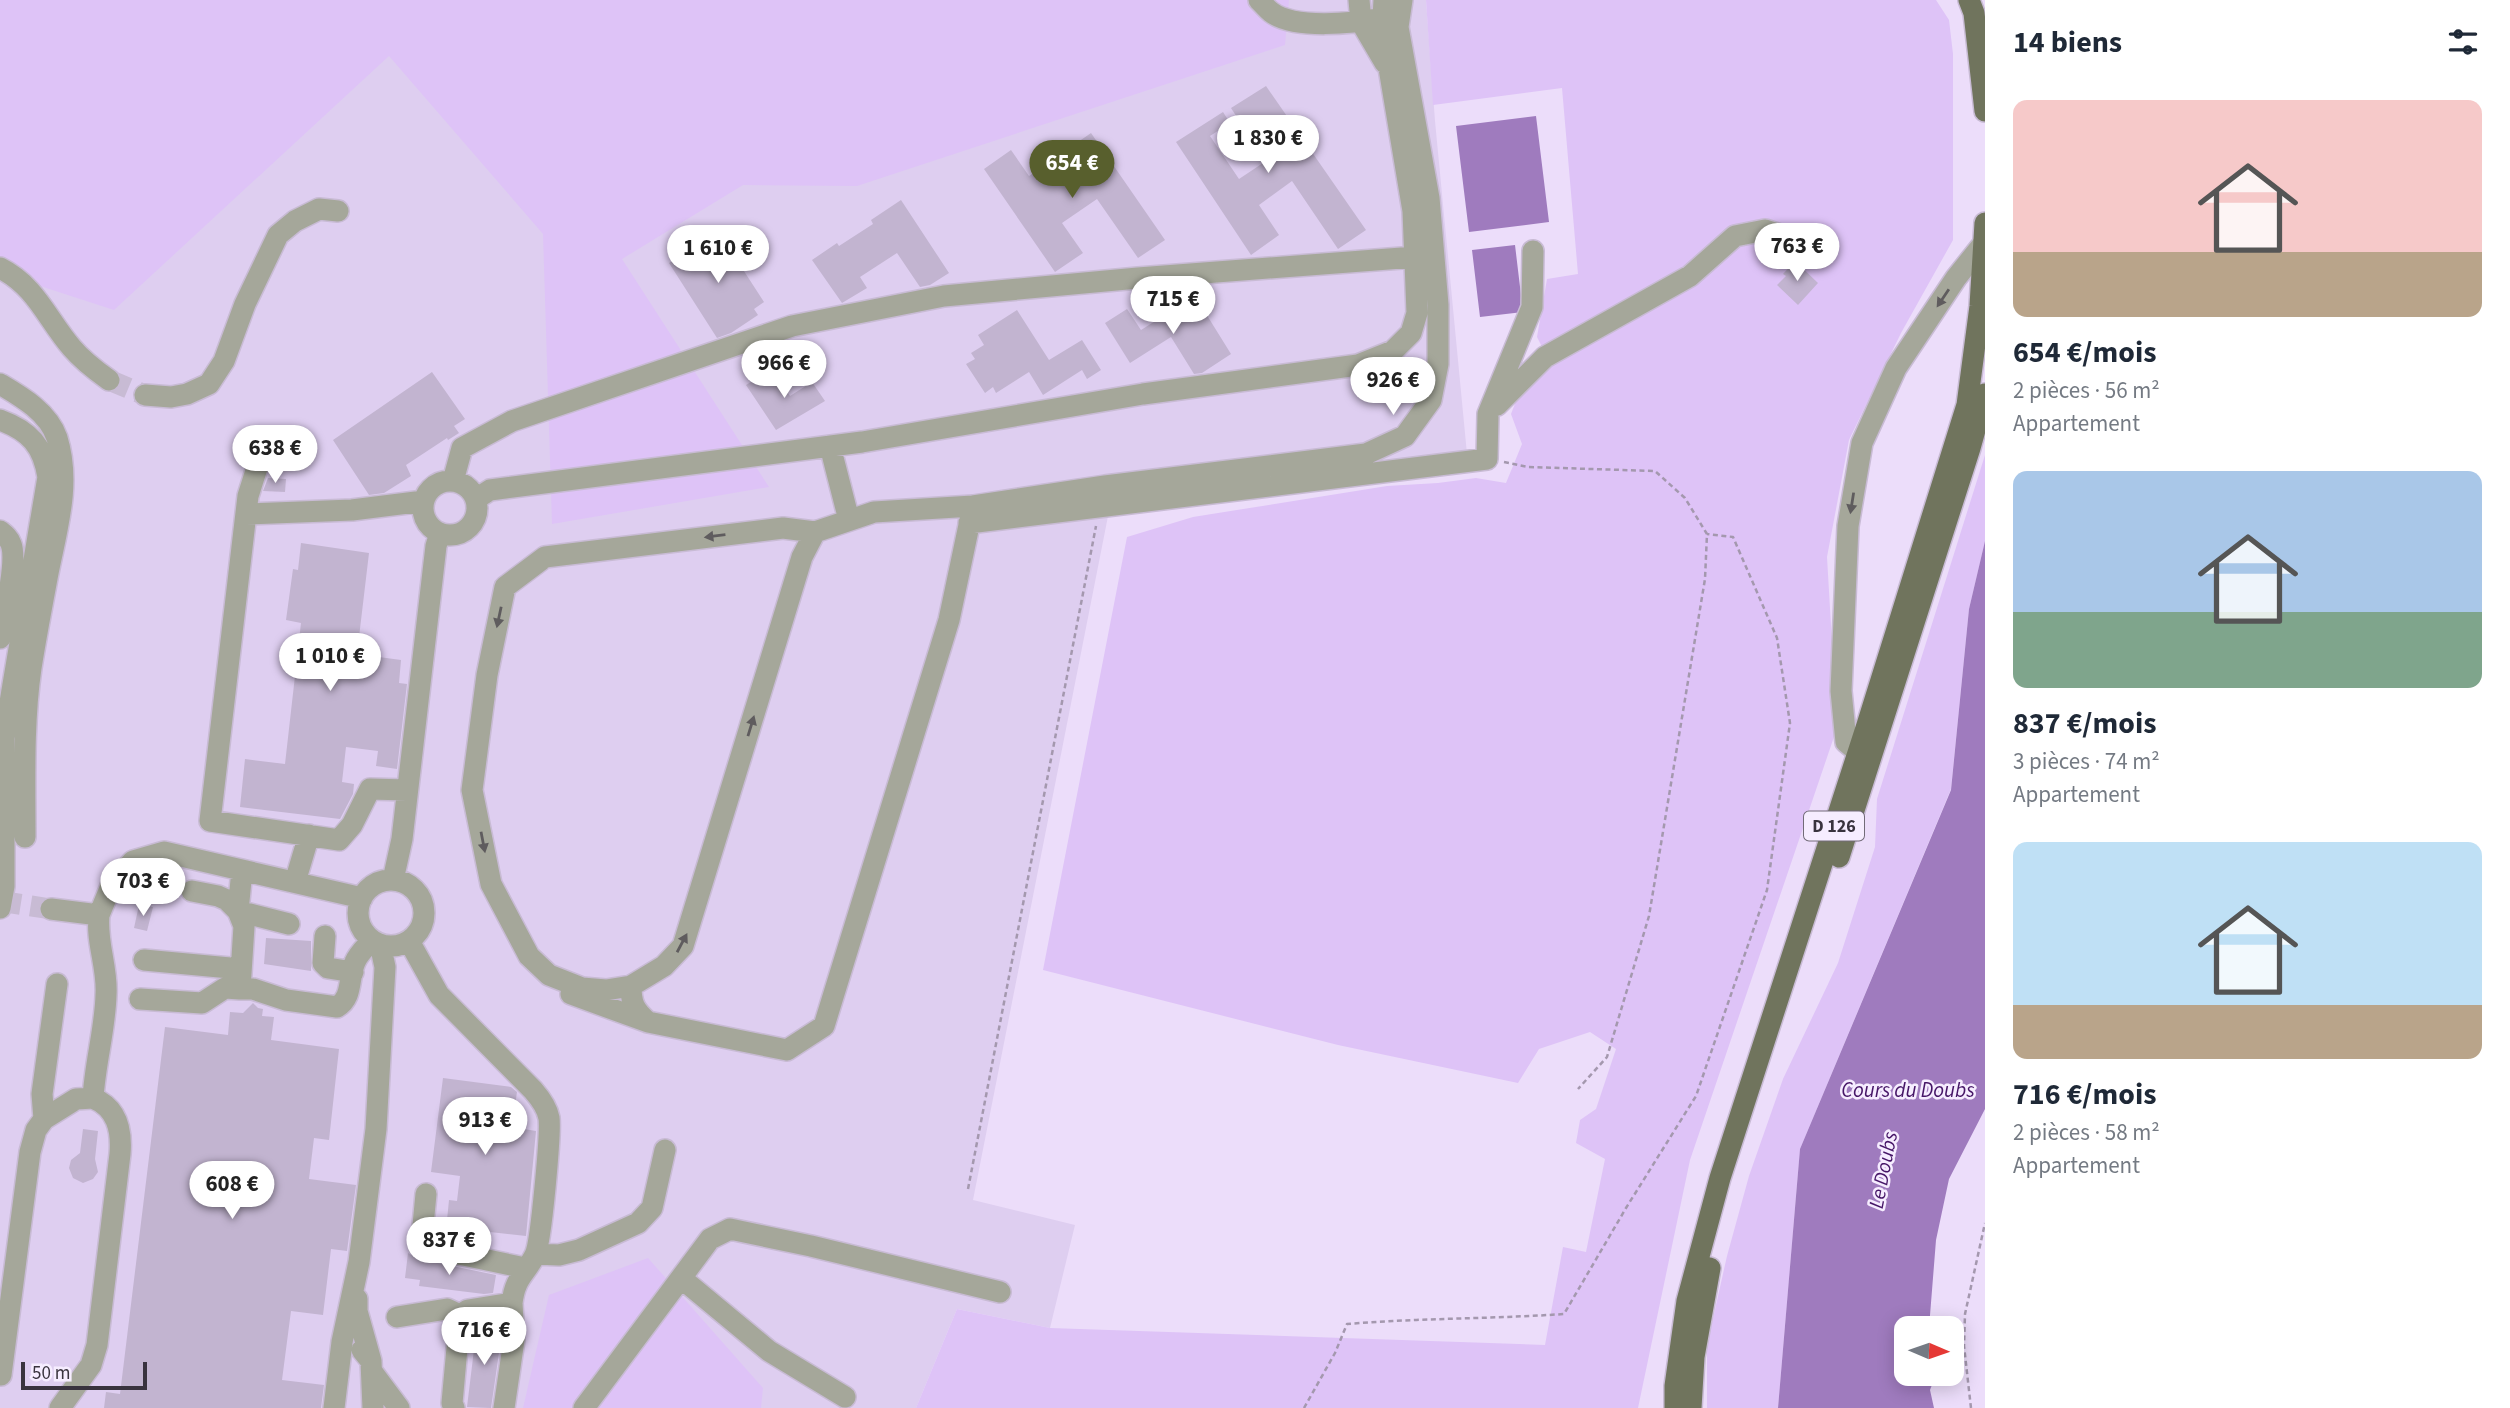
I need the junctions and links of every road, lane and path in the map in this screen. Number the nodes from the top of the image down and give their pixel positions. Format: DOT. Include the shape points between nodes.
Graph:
graph roads {
  1 [pos="1259,0"];
  2 [pos="1359,0"];
  3 [pos="1402,0"];
  4 [pos="1969,0"];
  5 [pos="1383,9"];
  6 [pos="1361,22"];
  7 [pos="1388,68"];
  8 [pos="1985,111"];
  9 [pos="338,211"];
  10 [pos="1984,233"];
  11 [pos="1790,238"];
  12 [pos="1533,251"];
  13 [pos="1415,257"];
  14 [pos="0,268"];
  15 [pos="108,380"];
  16 [pos="0,384"];
  17 [pos="1985,394"];
  18 [pos="145,395"];
  19 [pos="1488,414"];
  20 [pos="0,420"];
  21 [pos="830,446"];
  22 [pos="261,455"];
  23 [pos="1487,459"];
  24 [pos="453,481"];
  25 [pos="476,499"];
  26 [pos="424,501"];
  27 [pos="1099,508"];
  28 [pos="246,514"];
  29 [pos="971,514"];
  30 [pos="849,520"];
  31 [pos="0,531"];
  32 [pos="815,532"];
  33 [pos="440,533"];
  34 [pos="1707,534"];
  35 [pos="0,638"];
  36 [pos="1858,752"];
  37 [pos="407,790"];
  38 [pos="309,835"];
  39 [pos="25,837"];
  40 [pos="242,870"];
  41 [pos="393,880"];
  42 [pos="295,882"];
  43 [pos="192,891"];
  44 [pos="362,898"];
  45 [pos="0,908"];
  46 [pos="51,909"];
  47 [pos="239,911"];
  48 [pos="99,915"];
  49 [pos="289,924"];
  50 [pos="325,936"];
  51 [pos="409,941"];
  52 [pos="376,942"];
  53 [pos="144,960"];
  54 [pos="353,972"];
  55 [pos="549,975"];
  56 [pos="240,979"];
  57 [pos="57,985"];
  58 [pos="631,986"];
  59 [pos="140,999"];
  60 [pos="648,1022"];
  61 [pos="1578,1089"];
  62 [pos="93,1098"];
  63 [pos="44,1119"];
  64 [pos="665,1150"];
  65 [pos="968,1189"];
  66 [pos="426,1194"];
  67 [pos="1985,1223"];
  68 [pos="530,1261"];
  69 [pos="359,1262"];
  70 [pos="681,1278"];
  71 [pos="1000,1292"];
  72 [pos="512,1303"];
  73 [pos="460,1315"];
  74 [pos="397,1317"];
  75 [pos="342,1342"];
  76 [pos="372,1367"];
  77 [pos="1,1375"];
  78 [pos="83,1376"];
  79 [pos="845,1397"];
  80 [pos="60,1408"];
  81 [pos="79,1408"];
  82 [pos="334,1408"];
  83 [pos="373,1408"];
  84 [pos="399,1408"];
  85 [pos="454,1408"];
  86 [pos="504,1408"];
  87 [pos="584,1408"];
  88 [pos="1304,1408"];
  89 [pos="1675,1408"];
  90 [pos="1691,1408"];
  91 [pos="1971,1408"];
  1 -- 6 [label="street" via="1273,14 1302,23"];
  2 -- 6 [label="street"];
  3 -- 29 [label="street" via="1398,27 1429,198 1438,305 1438,363 1431,400 1405,436 1366,454 1105,486"];
  4 -- 8 [label="main road"];
  5 -- 6 [label="street"];
  5 -- 7 [label="street"];
  6 -- 7 [label="street"];
  7 -- 13 [label="street" via="1413,211"];
  9 -- 18 [label="street" via="319,209 278,235 224,361 209,384 171,397"];
  10 -- 36 [label="main road, D 126" via="1967,405"];
  10 -- 36 [label="street, one-way" via="1896,368 1862,443 1848,526 1840,691 1846,742"];
  11 -- 19 [label="street" via="1765,230 1735,236 1690,276 1545,358"];
  12 -- 19 [label="street" via="1532,307"];
  13 -- 21 [label="street" via="1417,313 1410,333 1393,351 1357,365 1143,394"];
  13 -- 24 [label="street" via="944,296 792,326 512,421 462,448"];
  14 -- 15 [label="street" via="31,290 70,346"];
  16 -- 39 [label="street" via="48,422 56,435 64,479 31,669"];
  17 -- 90 [label="main road, D 126" via="1741,1156 1707,1277"];
  19 -- 23 [label="street"];
  20 -- 45 [label="street" via="17,427 40,448 48,477 4,738"];
  21 -- 25 [label="street" via="491,490"];
  21 -- 30 [label="street"];
  22 -- 28 [label="street"];
  23 -- 27 [label="street"];
  23 -- 34 [label="path" via="1528,467 1656,471 1685,498"];
  24 -- 25 [label="street" via="467,487"];
  24 -- 26 [label="street" via="432,488"];
  25 -- 33 [label="street" via="476,516 465,530"];
  26 -- 28 [label="street" via="352,510"];
  26 -- 33 [label="street" via="424,517"];
  27 -- 29 [label="street"];
  27 -- 65 [label="path"];
  28 -- 38 [label="street" via="210,821"];
  29 -- 30 [label="street" via="874,512"];
  29 -- 60 [label="street" via="949,620 824,1026 787,1050"];
  30 -- 32 [label="street"];
  31 -- 35 [label="street" via="9,539 13,562"];
  32 -- 55 [label="street, one-way" via="783,528 545,558 505,587 487,675 472,790 491,884 529,956"];
  58 -- 32 [label="street, one-way" via="683,946 802,557"];
  33 -- 37 [label="street"];
  34 -- 61 [label="path" via="1705,579 1649,916 1607,1057"];
  34 -- 88 [label="path" via="1733,537 1777,638 1790,723 1767,890 1696,1096 1564,1314 1347,1324"];
  36 -- 89 [label="main road, D 126" via="1720,1178 1688,1301"];
  37 -- 38 [label="street" via="370,789 339,840"];
  37 -- 41 [label="street"];
  38 -- 42 [label="street"];
  40 -- 42 [label="street"];
  40 -- 47 [label="street"];
  40 -- 48 [label="street" via="164,852 133,861 111,886"];
  41 -- 44 [label="street" via="374,884"];
  41 -- 51 [label="street" via="412,887 423,904 422,925"];
  42 -- 44 [label="street"];
  43 -- 47 [label="street" via="218,896"];
  44 -- 52 [label="street" via="358,916 365,933"];
  46 -- 48 [label="street"];
  47 -- 49 [label="street"];
  47 -- 56 [label="street" via="244,926"];
  48 -- 62 [label="street" via="97,933 107,977"];
  50 -- 54 [label="street" via="323,963"];
  51 -- 52 [label="street" via="400,945"];
  51 -- 68 [label="street" via="439,995 544,1104 549,1119 542,1212"];
  52 -- 54 [label="street" via="355,960"];
  52 -- 69 [label="street" via="386,967 376,1129"];
  53 -- 56 [label="street"];
  54 -- 56 [label="street" via="348,995 337,1007 286,1000 253,989"];
  55 -- 58 [label="street" via="582,988"];
  55 -- 60 [label="street" via="573,996"];
  56 -- 59 [label="street" via="202,1003"];
  57 -- 63 [label="street"];
  58 -- 60 [label="street" via="631,1002"];
  62 -- 63 [label="street" via="76,1099"];
  62 -- 78 [label="street" via="112,1112 122,1138 97,1345"];
  63 -- 77 [label="street" via="30,1152"];
  64 -- 68 [label="street" via="652,1208 638,1223 579,1250"];
  66 -- 68 [label="street" via="421,1247"];
  67 -- 91 [label="path" via="1965,1314"];
  68 -- 72 [label="street" via="514,1286"];
  69 -- 75 [label="street"];
  69 -- 76 [label="street" via="357,1311"];
  70 -- 71 [label="street" via="710,1239 730,1229"];
  70 -- 79 [label="street" via="769,1351"];
  70 -- 87 [label="street"];
  72 -- 73 [label="street"];
  72 -- 86 [label="street" via="514,1340"];
  73 -- 74 [label="street" via="447,1309"];
  73 -- 85 [label="street"];
  75 -- 76 [label="street" via="362,1350"];
  75 -- 82 [label="street"];
  76 -- 83 [label="street"];
  76 -- 84 [label="street"];
  78 -- 80 [label="street"];
  78 -- 81 [label="street"];
}
